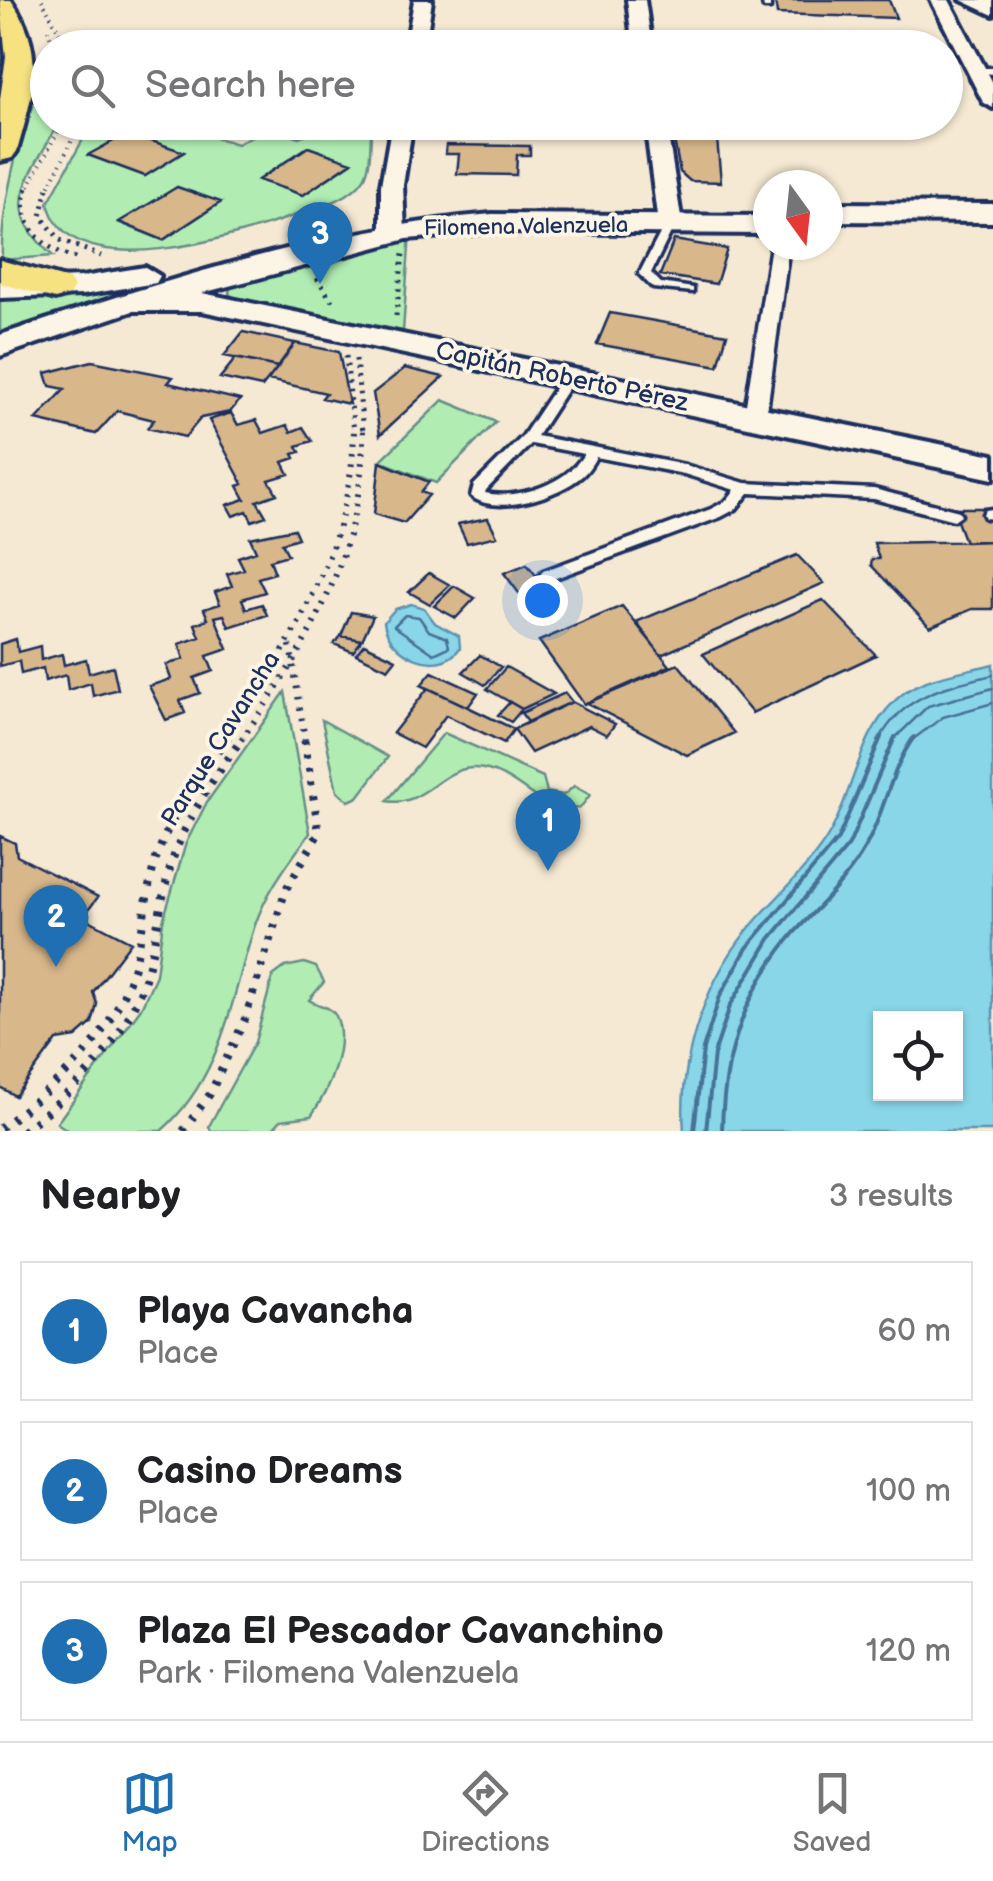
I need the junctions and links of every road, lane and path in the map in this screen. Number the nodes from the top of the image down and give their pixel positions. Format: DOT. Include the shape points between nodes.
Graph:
graph roads {
  1 [pos="42,0"];
  2 [pos="423,0"];
  3 [pos="636,0"];
  4 [pos="940,0"];
  5 [pos="972,0"];
  6 [pos="0,4"];
  7 [pos="993,8"];
  8 [pos="58,30"];
  9 [pos="418,30"];
  10 [pos="640,30"];
  11 [pos="959,30"];
  12 [pos="963,36"];
  13 [pos="985,70"];
  14 [pos="993,102"];
  15 [pos="53,140"];
  16 [pos="75,140"];
  17 [pos="402,140"];
  18 [pos="658,140"];
  19 [pos="0,151"];
  20 [pos="843,212"];
  21 [pos="753,213"];
  22 [pos="993,213"];
  23 [pos="670,218"];
  24 [pos="753,224"];
  25 [pos="843,225"];
  26 [pos="993,226"];
  27 [pos="396,228"];
  28 [pos="106,257"];
  29 [pos="778,260"];
  30 [pos="112,264"];
  31 [pos="308,264"];
  32 [pos="0,271"];
  33 [pos="56,288"];
  34 [pos="0,289"];
  35 [pos="689,290"];
  36 [pos="130,302"];
  37 [pos="344,326"];
  38 [pos="394,342"];
  39 [pos="0,346"];
  40 [pos="568,379"];
  41 [pos="755,418"];
  42 [pos="528,439"];
  43 [pos="592,452"];
  44 [pos="993,467"];
  45 [pos="745,488"];
  46 [pos="954,515"];
  47 [pos="548,575"];
  48 [pos="290,645"];
  49 [pos="295,661"];
  50 [pos="0,1128"];
  51 [pos="23,1131"];
  52 [pos="183,1131"];
  1 -- 8 [label="path"];
  2 -- 9 [label="street"];
  3 -- 10 [label="street"];
  4 -- 11 [label="street"];
  5 -- 7 [label="street"];
  6 -- 19 [label="main road" via="20,38 23,72"];
  12 -- 13 [label="street"];
  13 -- 14 [label="street"];
  15 -- 30 [label="path" via="22,197 24,223 68,256"];
  16 -- 28 [label="path" via="44,195 41,216 60,240"];
  17 -- 27 [label="street"];
  18 -- 23 [label="street"];
  20 -- 22 [label="street"];
  21 -- 23 [label="street, Filomena Valenzuela"];
  23 -- 24 [label="street, Filomena Valenzuela"];
  23 -- 27 [label="street, Filomena Valenzuela"];
  23 -- 35 [label="lane" via="645,274 657,286"];
  25 -- 26 [label="street"];
  27 -- 33 [label="street, Filomena Valenzuela"];
  27 -- 36 [label="street, Filomena Valenzuela"];
  27 -- 38 [label="path"];
  29 -- 41 [label="street"];
  31 -- 37 [label="path"];
  32 -- 33 [label="main road"];
  33 -- 34 [label="street, Filomena Valenzuela"];
  36 -- 37 [label="street, Capitán Roberto Pérez" via="202,302"];
  36 -- 39 [label="street, Filomena Valenzuela"];
  37 -- 38 [label="street, Capitán Roberto Pérez"];
  37 -- 48 [label="path" via="355,423 348,498 326,572"];
  37 -- 49 [label="path, Parque Cavancha" via="366,420 362,496 347,558"];
  38 -- 40 [label="street, Capitán Roberto Pérez"];
  40 -- 41 [label="street, Capitán Roberto Pérez"];
  40 -- 42 [label="lane"];
  41 -- 44 [label="street, Capitán Roberto Pérez"];
  42 -- 43 [label="lane"];
  42 -- 43 [label="lane" via="478,496 499,501 560,483 579,472"];
  43 -- 45 [label="lane"];
  45 -- 46 [label="lane" via="874,494"];
  45 -- 47 [label="lane" via="716,512"];
  48 -- 49 [label="path"];
  48 -- 50 [label="path" via="165,834 131,975 104,1033"];
  49 -- 51 [label="path, Parque Cavancha" via="180,840 134,1006 92,1066"];
  49 -- 52 [label="path" via="319,833 286,889 245,1019 210,1094"];
}
